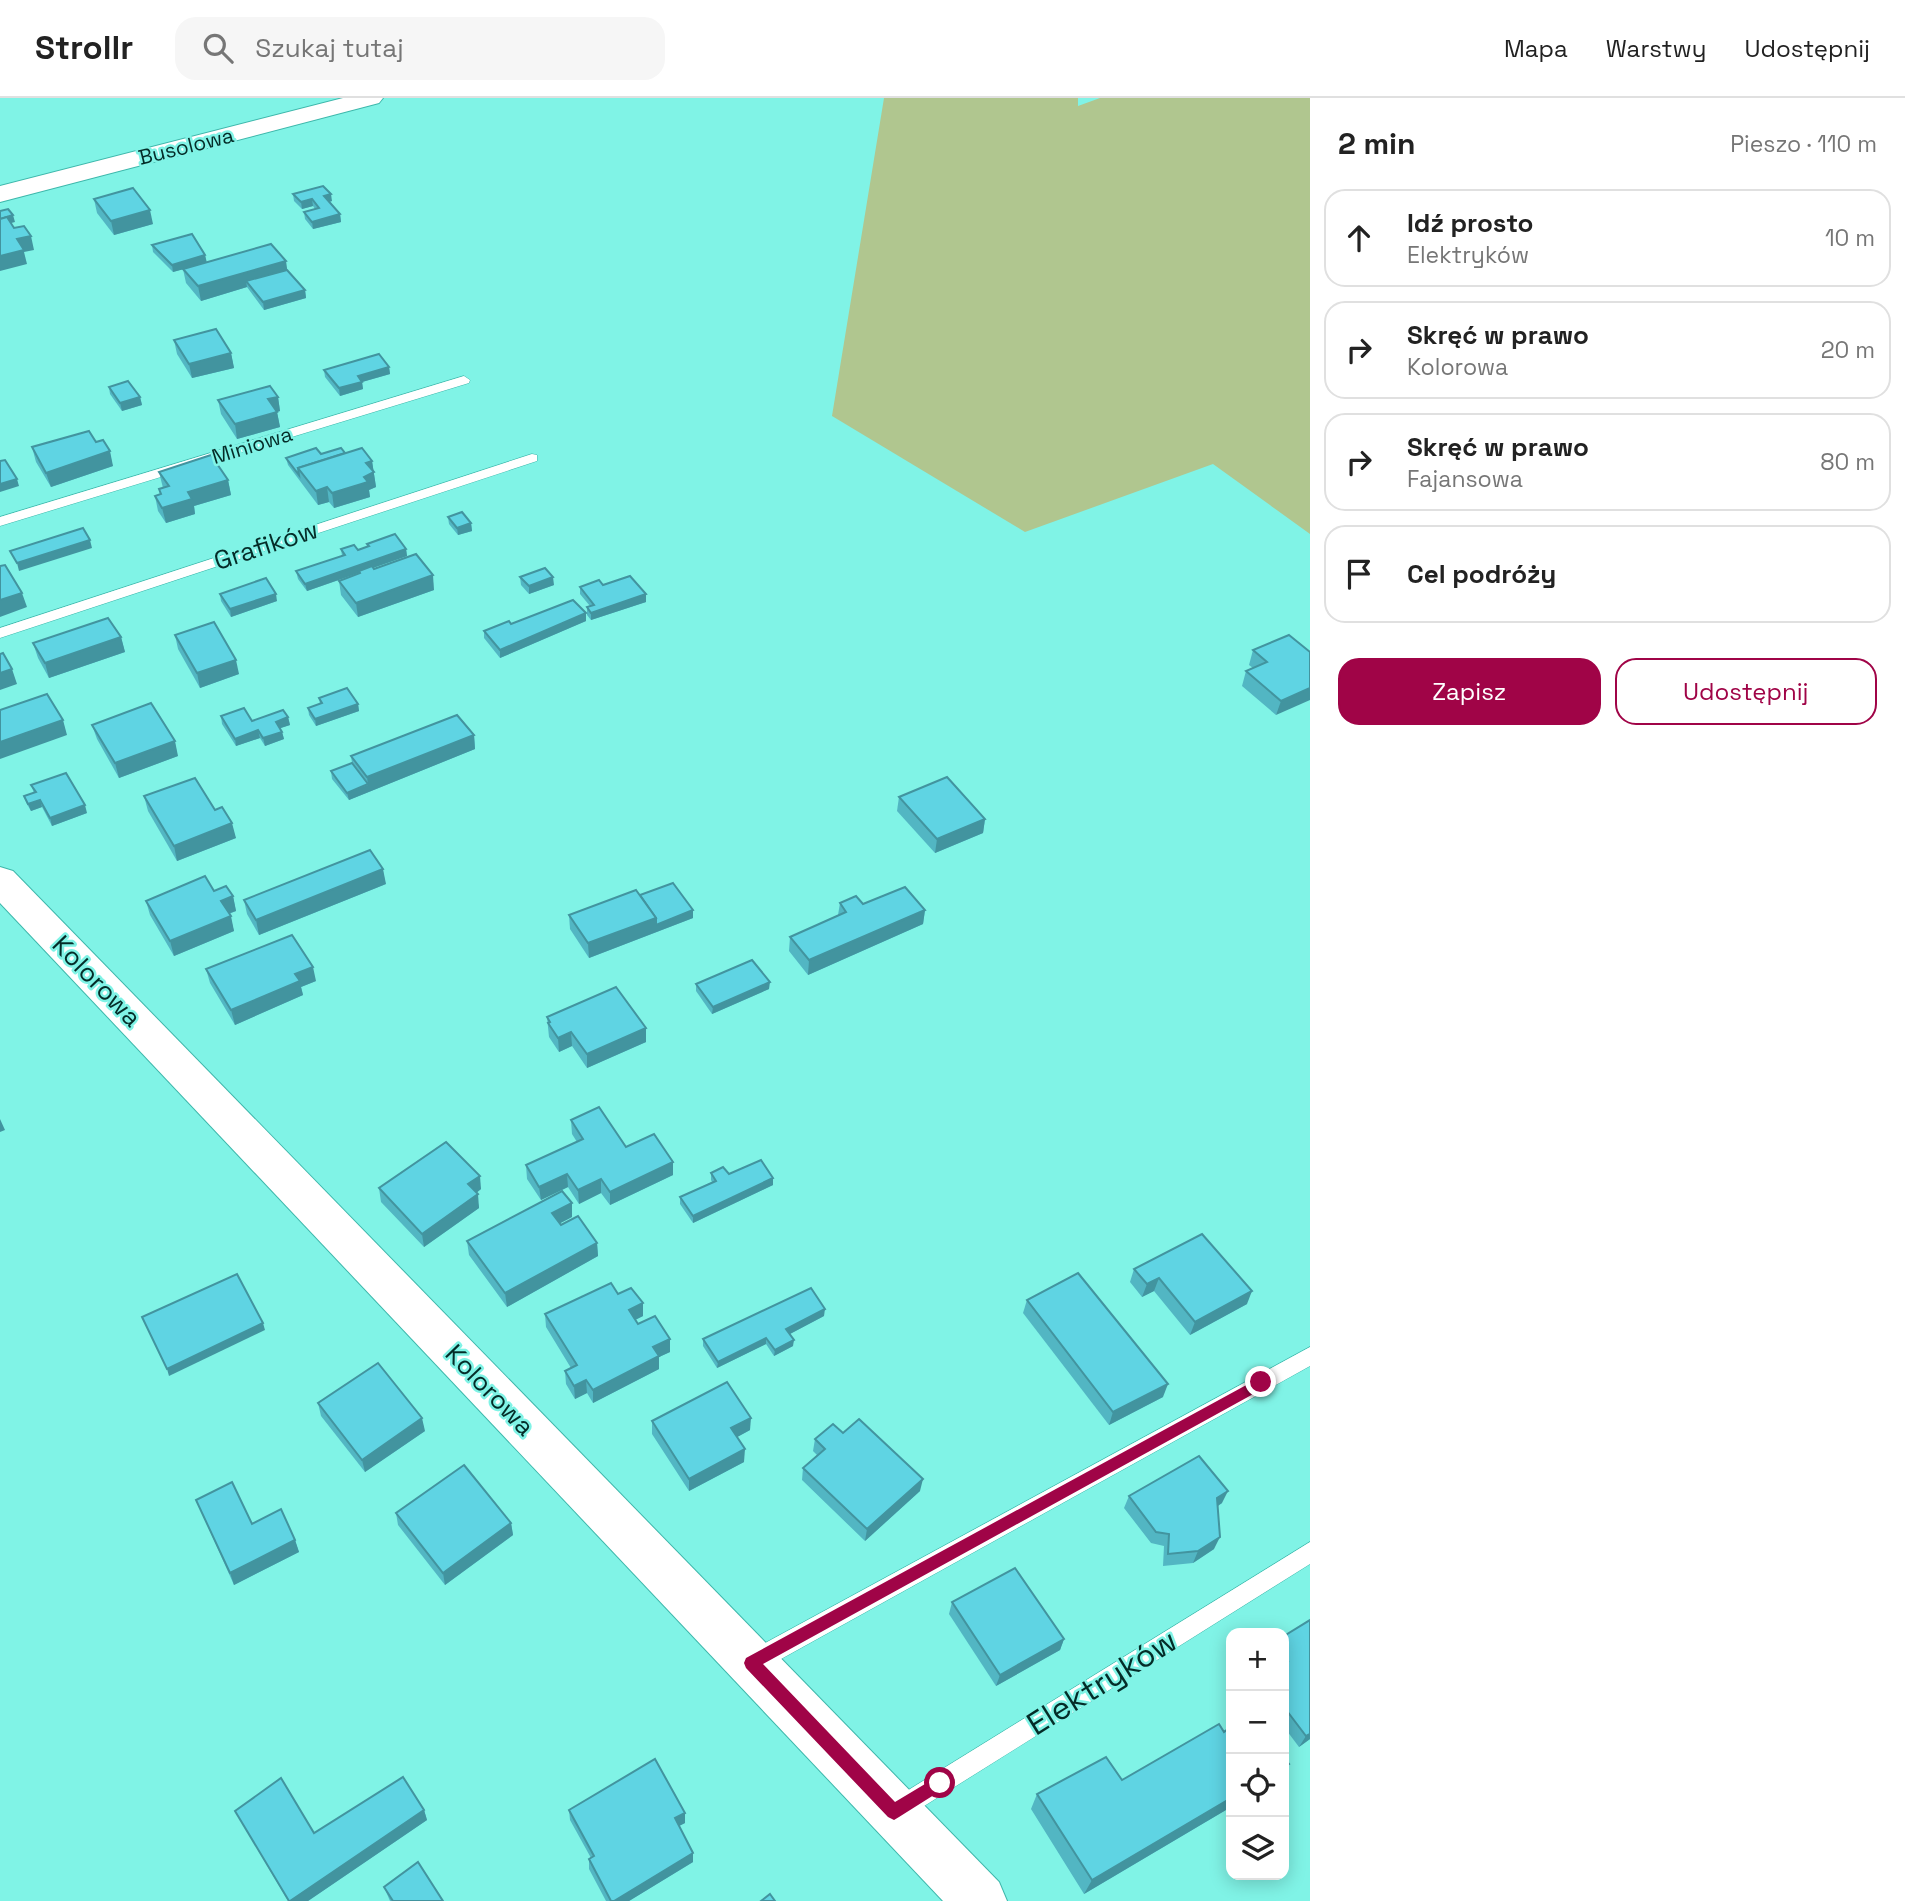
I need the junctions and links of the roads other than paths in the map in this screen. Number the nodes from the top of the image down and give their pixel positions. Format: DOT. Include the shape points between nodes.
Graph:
graph roads {
  1 [pos="372,98"];
  2 [pos="0,194"];
  3 [pos="464,380"];
  4 [pos="532,458"];
  5 [pos="0,522"];
  6 [pos="0,633"];
  7 [pos="0,880"];
  8 [pos="1310,1356"];
  9 [pos="1310,1552"];
  10 [pos="751,1663"];
  11 [pos="894,1812"];
  12 [pos="980,1901"];
  1 -- 2 [label="street, Busolowa"];
  3 -- 5 [label="lane, Miniowa"];
  4 -- 6 [label="lane, Grafików"];
  7 -- 10 [label="street, Kolorowa"];
  8 -- 10 [label="lane"];
  9 -- 11 [label="lane, Elektryków"];
  10 -- 11 [label="street, Kolorowa"];
  11 -- 12 [label="street, Kolorowa"];
}
